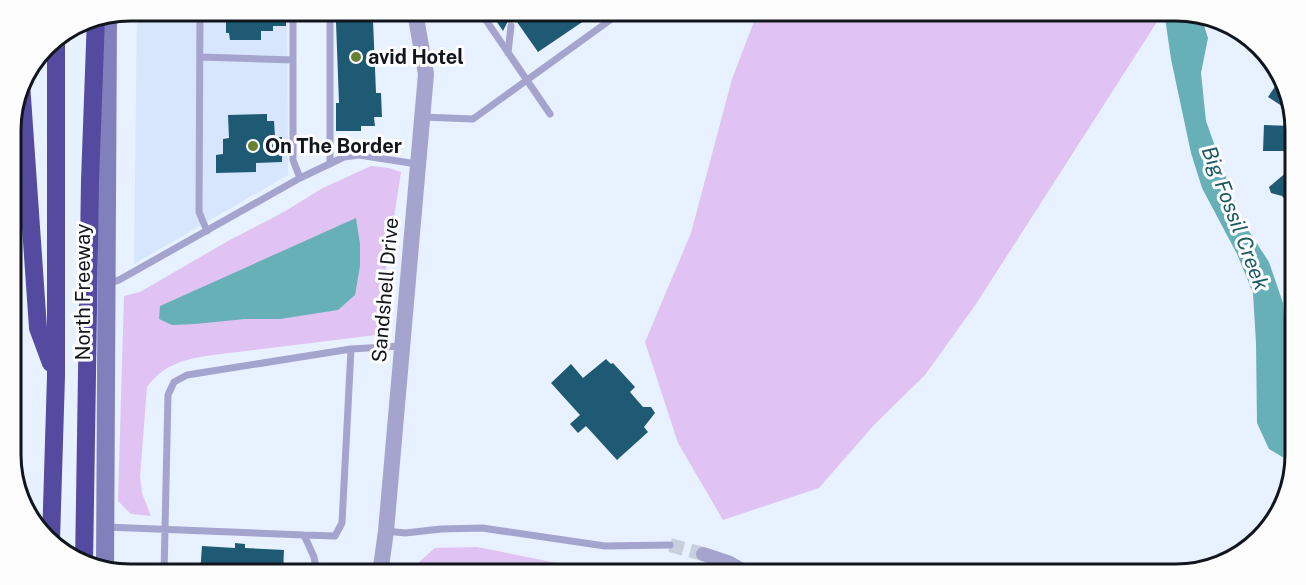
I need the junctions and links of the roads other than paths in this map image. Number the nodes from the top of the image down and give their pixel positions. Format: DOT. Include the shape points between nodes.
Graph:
graph roads {
  1 [pos="200,21"];
  2 [pos="293,21"];
  3 [pos="330,21"];
  4 [pos="417,21"];
  5 [pos="486,21"];
  6 [pos="609,21"];
  7 [pos="108,24"];
  8 [pos="511,26"];
  9 [pos="96,27"];
  10 [pos="56,50"];
  11 [pos="508,53"];
  12 [pos="200,57"];
  13 [pos="293,60"];
  14 [pos="527,80"];
  15 [pos="23,109"];
  16 [pos="550,114"];
  17 [pos="422,117"];
  18 [pos="330,164"];
  19 [pos="417,164"];
  20 [pos="300,178"];
  21 [pos="207,231"];
  22 [pos="105,284"];
  23 [pos="401,346"];
  24 [pos="351,350"];
  25 [pos="56,375"];
  26 [pos="106,528"];
  27 [pos="165,529"];
  28 [pos="51,530"];
  29 [pos="386,531"];
  30 [pos="304,535"];
  31 [pos="670,545"];
  32 [pos="84,554"];
  33 [pos="703,554"];
  34 [pos="105,561"];
  35 [pos="164,564"];
  36 [pos="315,564"];
  37 [pos="381,564"];
  38 [pos="733,564"];
  1 -- 12 [label="lane"];
  2 -- 13 [label="lane"];
  3 -- 18 [label="lane"];
  4 -- 17 [label="street, Sandshell Drive" via="426,74"];
  5 -- 11 [label="lane"];
  6 -- 14 [label="lane"];
  7 -- 22 [label="main road, North Freeway"];
  8 -- 11 [label="lane"];
  9 -- 32 [label="highway"];
  10 -- 25 [label="highway, North Freeway"];
  11 -- 14 [label="lane"];
  12 -- 13 [label="lane"];
  12 -- 21 [label="lane" via="199,212"];
  13 -- 20 [label="lane" via="293,160"];
  14 -- 16 [label="lane"];
  14 -- 17 [label="lane" via="473,118"];
  15 -- 25 [label="highway" via="38,328"];
  17 -- 19 [label="street, Sandshell Drive"];
  18 -- 19 [label="lane" via="359,155"];
  18 -- 20 [label="lane"];
  19 -- 23 [label="street, Sandshell Drive"];
  20 -- 21 [label="lane"];
  21 -- 22 [label="lane"];
  22 -- 26 [label="main road, North Freeway"];
  23 -- 24 [label="lane"];
  23 -- 29 [label="street, Sandshell Drive"];
  24 -- 27 [label="lane" via="187,375 174,382 168,395"];
  24 -- 30 [label="lane" via="342,523 335,536"];
  25 -- 28 [label="highway, North Freeway"];
  26 -- 27 [label="lane"];
  26 -- 34 [label="main road, North Freeway"];
  27 -- 30 [label="lane"];
  27 -- 35 [label="lane"];
  29 -- 31 [label="lane" via="482,528 605,546"];
  29 -- 37 [label="street, Sandshell Drive"];
  30 -- 36 [label="lane"];
  33 -- 38 [label="street"];
}
